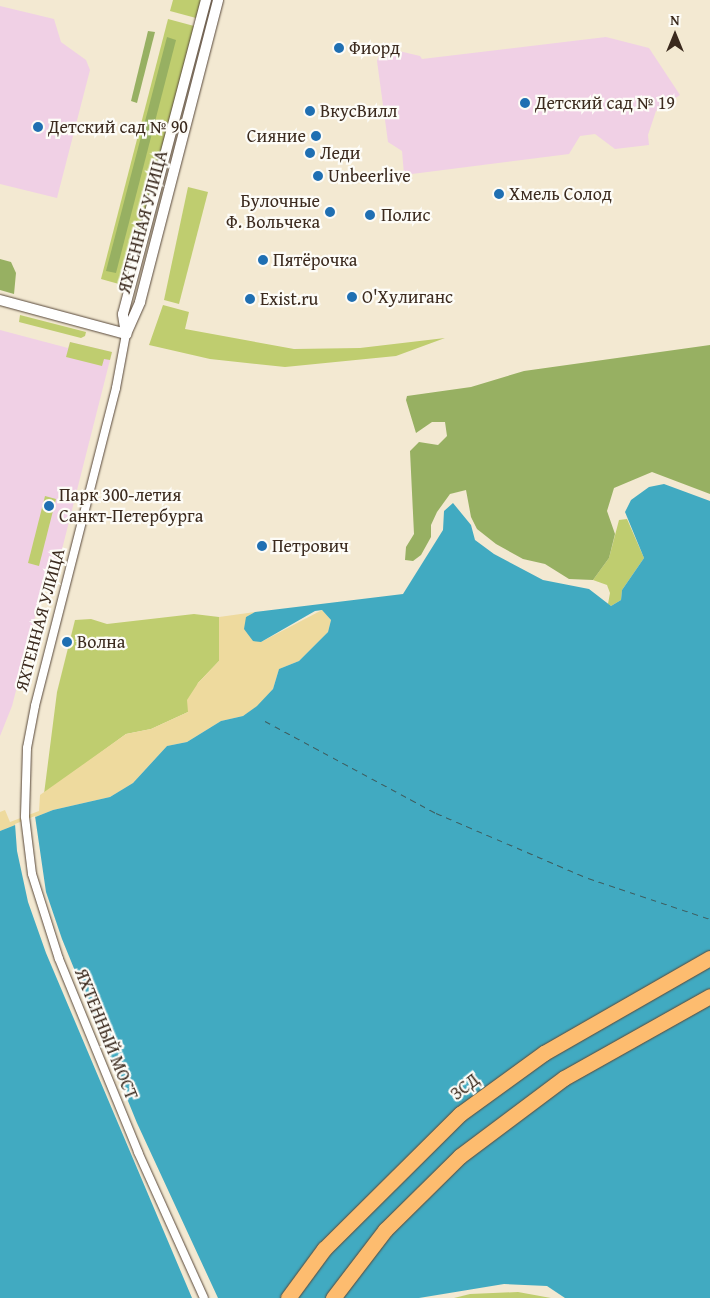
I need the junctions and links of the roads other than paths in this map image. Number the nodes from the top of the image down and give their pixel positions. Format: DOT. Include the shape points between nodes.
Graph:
graph roads {
  1 [pos="206,0"];
  2 [pos="218,0"];
  3 [pos="0,300"];
  4 [pos="126,334"];
  5 [pos="26,769"];
  6 [pos="710,958"];
  7 [pos="710,996"];
  8 [pos="204,1298"];
  9 [pos="288,1298"];
  10 [pos="333,1298"];
  1 -- 4 [label="street, ЯХТЕННАЯ УЛИЦА" via="123,314"];
  2 -- 4 [label="street, ЯХТЕННАЯ УЛИЦА" via="140,302"];
  3 -- 4 [label="street"];
  4 -- 5 [label="street, ЯХТЕННАЯ УЛИЦА" via="116,388 35,706"];
  5 -- 8 [label="street, ЯХТЕННЫЙ МОСТ" via="27,847 45,919 95,1050"];
  6 -- 9 [label="highway, ЗСД" via="544,1053 460,1114 324,1248"];
  7 -- 10 [label="highway" via="564,1078 460,1156 385,1230"];
}
